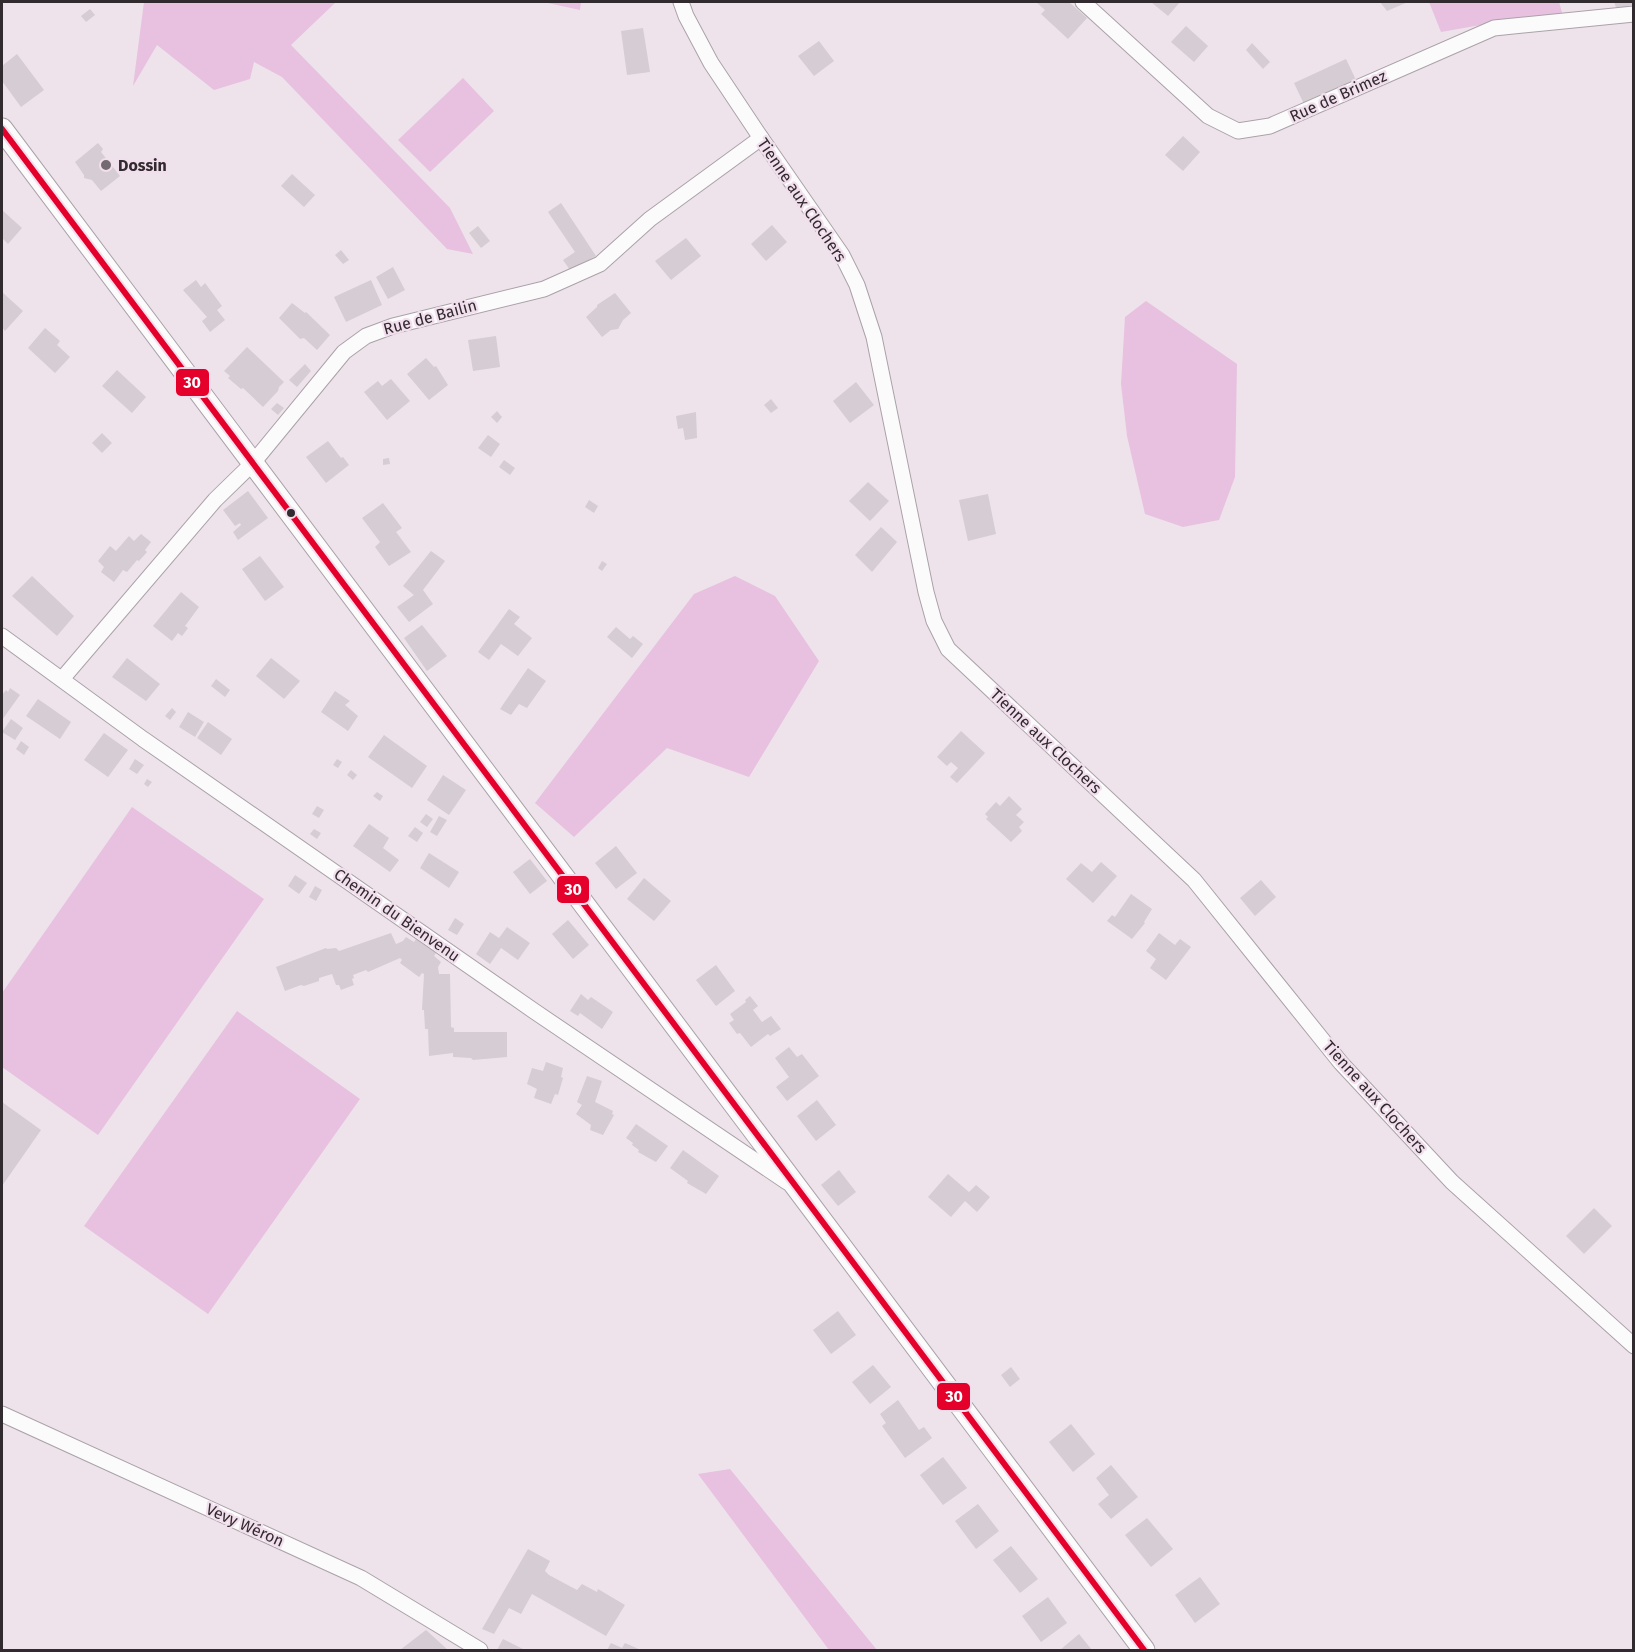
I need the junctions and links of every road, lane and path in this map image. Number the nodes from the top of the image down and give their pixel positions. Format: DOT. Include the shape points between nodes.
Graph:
graph roads {
  1 [pos="681,2"];
  2 [pos="1083,2"];
  3 [pos="1634,14"];
  4 [pos="2,129"];
  5 [pos="760,138"];
  6 [pos="252,464"];
  7 [pos="2,636"];
  8 [pos="62,679"];
  9 [pos="796,1188"];
  10 [pos="1634,1346"];
  11 [pos="2,1414"];
  12 [pos="480,1650"];
  13 [pos="1144,1650"];
  1 -- 5 [label="street, Tienne aux Clochers" via="711,63"];
  2 -- 3 [label="street, Rue de Brimez" via="1208,116 1238,131 1270,126 1494,28"];
  4 -- 6 [label="main road"];
  5 -- 6 [label="street, Rue de Bailin" via="650,219 600,264 544,289 366,336 344,352"];
  5 -- 10 [label="street, Tienne aux Clochers" via="842,255 857,285 874,338 926,592 948,649 1194,880 1341,1063 1452,1182"];
  6 -- 8 [label="street, Rue de Bailin" via="215,500"];
  6 -- 9 [label="main road"];
  7 -- 8 [label="street, Chemin du Bienvenu"];
  8 -- 9 [label="street, Chemin du Bienvenu" via="524,1004"];
  9 -- 13 [label="main road"];
  11 -- 12 [label="street, Vevy Wéron" via="361,1578"];
}
